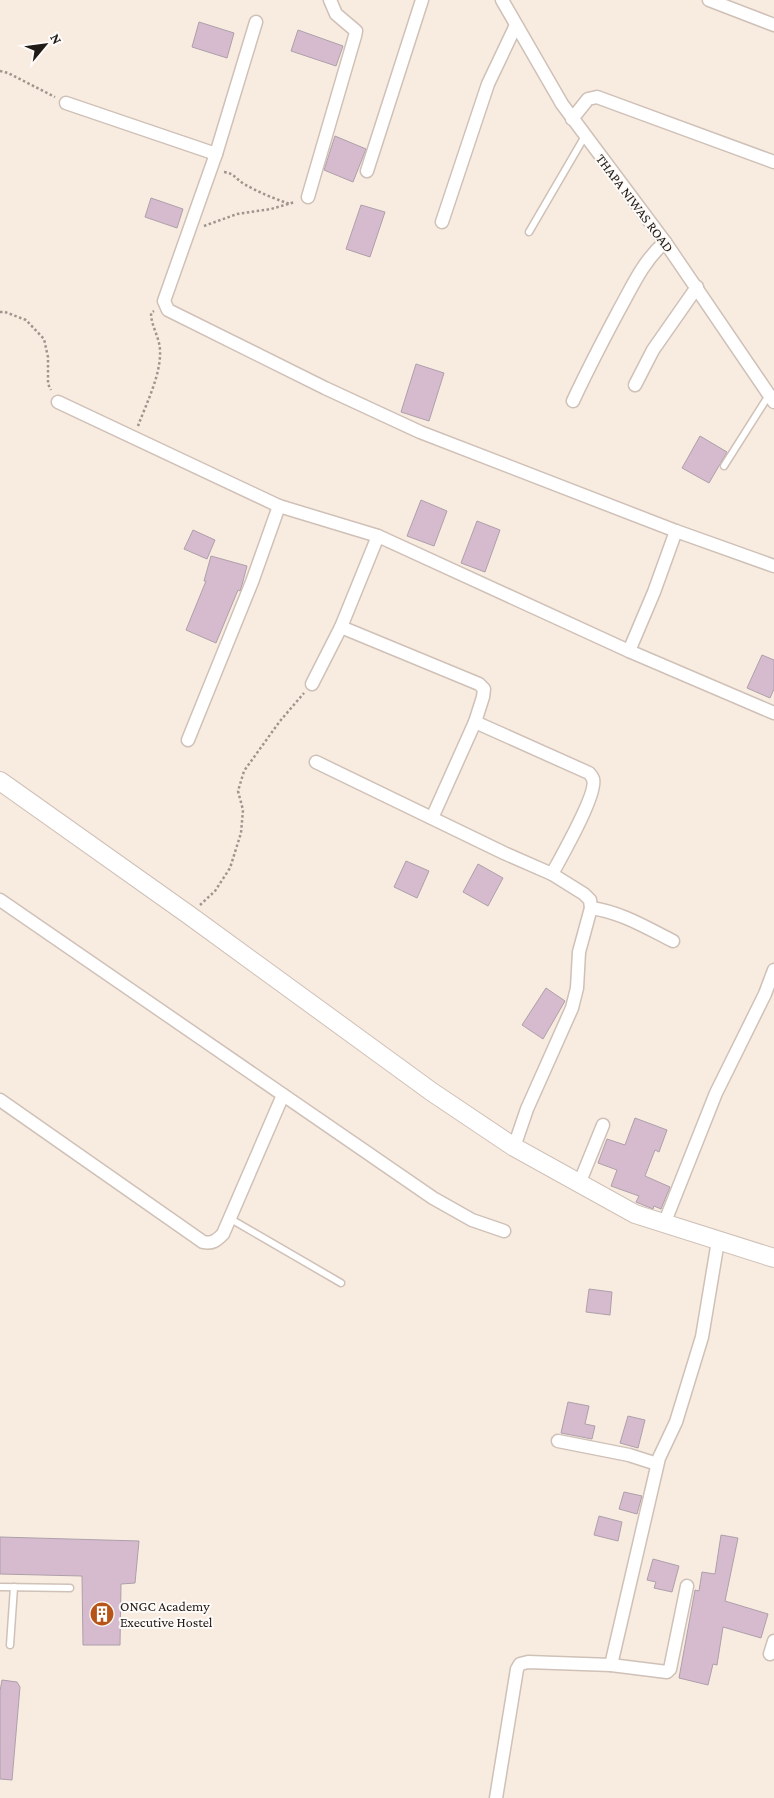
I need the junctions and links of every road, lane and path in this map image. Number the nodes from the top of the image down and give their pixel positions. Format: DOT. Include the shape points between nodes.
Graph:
graph roads {
  1 [pos="330,0"];
  2 [pos="422,0"];
  3 [pos="502,0"];
  4 [pos="708,0"];
  5 [pos="256,22"];
  6 [pos="516,25"];
  7 [pos="774,25"];
  8 [pos="0,71"];
  9 [pos="66,103"];
  10 [pos="572,119"];
  11 [pos="585,136"];
  12 [pos="216,154"];
  13 [pos="774,162"];
  14 [pos="210,170"];
  15 [pos="367,171"];
  16 [pos="308,197"];
  17 [pos="292,204"];
  18 [pos="442,222"];
  19 [pos="190,230"];
  20 [pos="530,232"];
  21 [pos="665,242"];
  22 [pos="696,287"];
  23 [pos="164,301"];
  24 [pos="0,312"];
  25 [pos="635,384"];
  26 [pos="772,399"];
  27 [pos="58,402"];
  28 [pos="573,402"];
  29 [pos="134,438"];
  30 [pos="724,466"];
  31 [pos="279,506"];
  32 [pos="676,531"];
  33 [pos="378,536"];
  34 [pos="774,566"];
  35 [pos="341,627"];
  36 [pos="629,651"];
  37 [pos="312,684"];
  38 [pos="774,713"];
  39 [pos="475,722"];
  40 [pos="188,740"];
  41 [pos="316,762"];
  42 [pos="0,781"];
  43 [pos="432,818"];
  44 [pos="552,874"];
  45 [pos="0,900"];
  46 [pos="591,908"];
  47 [pos="189,915"];
  48 [pos="674,941"];
  49 [pos="774,970"];
  50 [pos="284,1095"];
  51 [pos="0,1100"];
  52 [pos="604,1125"];
  53 [pos="514,1147"];
  54 [pos="579,1184"];
  55 [pos="229,1218"];
  56 [pos="664,1224"];
  57 [pos="504,1231"];
  58 [pos="718,1241"];
  59 [pos="774,1258"];
  60 [pos="341,1283"];
  61 [pos="558,1441"];
  62 [pos="657,1464"];
  63 [pos="687,1586"];
  64 [pos="0,1587"];
  65 [pos="14,1587"];
  66 [pos="70,1588"];
  67 [pos="774,1641"];
  68 [pos="10,1644"];
  69 [pos="770,1654"];
  70 [pos="611,1665"];
  71 [pos="496,1798"];
  1 -- 16 [label="street" via="336,14 356,31"];
  2 -- 15 [label="street"];
  3 -- 6 [label="street, THAPA NIWAS ROAD"];
  4 -- 7 [label="street"];
  5 -- 12 [label="street"];
  6 -- 10 [label="street, THAPA NIWAS ROAD"];
  6 -- 18 [label="street" via="488,84"];
  8 -- 9 [label="path"];
  9 -- 12 [label="street"];
  10 -- 11 [label="street, THAPA NIWAS ROAD"];
  10 -- 13 [label="street" via="588,99 597,97"];
  11 -- 20 [label="lane"];
  11 -- 21 [label="street, THAPA NIWAS ROAD"];
  12 -- 14 [label="street"];
  14 -- 17 [label="path" via="231,172 243,184"];
  14 -- 19 [label="street"];
  16 -- 17 [label="path"];
  17 -- 19 [label="path" via="237,214"];
  19 -- 23 [label="street"];
  21 -- 22 [label="street, THAPA NIWAS ROAD"];
  21 -- 28 [label="street" via="636,278"];
  22 -- 25 [label="street" via="653,350"];
  22 -- 26 [label="street, THAPA NIWAS ROAD"];
  23 -- 29 [label="path" via="151,313 161,351 154,385"];
  23 -- 32 [label="street" via="174,314 420,432"];
  24 -- 27 [label="path" via="26,320 44,339 48,384"];
  26 -- 30 [label="lane"];
  27 -- 29 [label="street"];
  29 -- 31 [label="street"];
  31 -- 33 [label="street"];
  31 -- 40 [label="street"];
  32 -- 34 [label="street"];
  32 -- 36 [label="street"];
  33 -- 35 [label="street"];
  33 -- 36 [label="street"];
  35 -- 37 [label="street"];
  35 -- 39 [label="street" via="479,684 484,689"];
  36 -- 38 [label="street"];
  37 -- 47 [label="path" via="244,771 238,791 243,810 241,833 230,868 215,891"];
  39 -- 43 [label="street"];
  39 -- 44 [label="street" via="589,773 593,778 588,802"];
  41 -- 43 [label="street"];
  42 -- 47 [label="street"];
  43 -- 44 [label="street"];
  44 -- 46 [label="street" via="584,894 590,900"];
  45 -- 50 [label="street"];
  46 -- 48 [label="street" via="606,910"];
  46 -- 53 [label="street" via="579,952 572,1008"];
  47 -- 53 [label="street" via="432,1092"];
  49 -- 56 [label="street" via="766,994 716,1092"];
  50 -- 55 [label="street"];
  50 -- 57 [label="street" via="434,1198 472,1220"];
  51 -- 55 [label="street" via="203,1242 211,1244 217,1240"];
  52 -- 54 [label="street"];
  53 -- 54 [label="street"];
  54 -- 56 [label="street" via="635,1214"];
  55 -- 60 [label="lane"];
  56 -- 58 [label="street"];
  58 -- 59 [label="street"];
  58 -- 62 [label="street" via="702,1337 676,1422"];
  61 -- 62 [label="street"];
  62 -- 70 [label="street"];
  63 -- 70 [label="street" via="669,1671"];
  64 -- 65 [label="lane"];
  65 -- 66 [label="lane"];
  65 -- 68 [label="lane"];
  67 -- 69 [label="street"];
  70 -- 71 [label="street" via="520,1664"];
}
